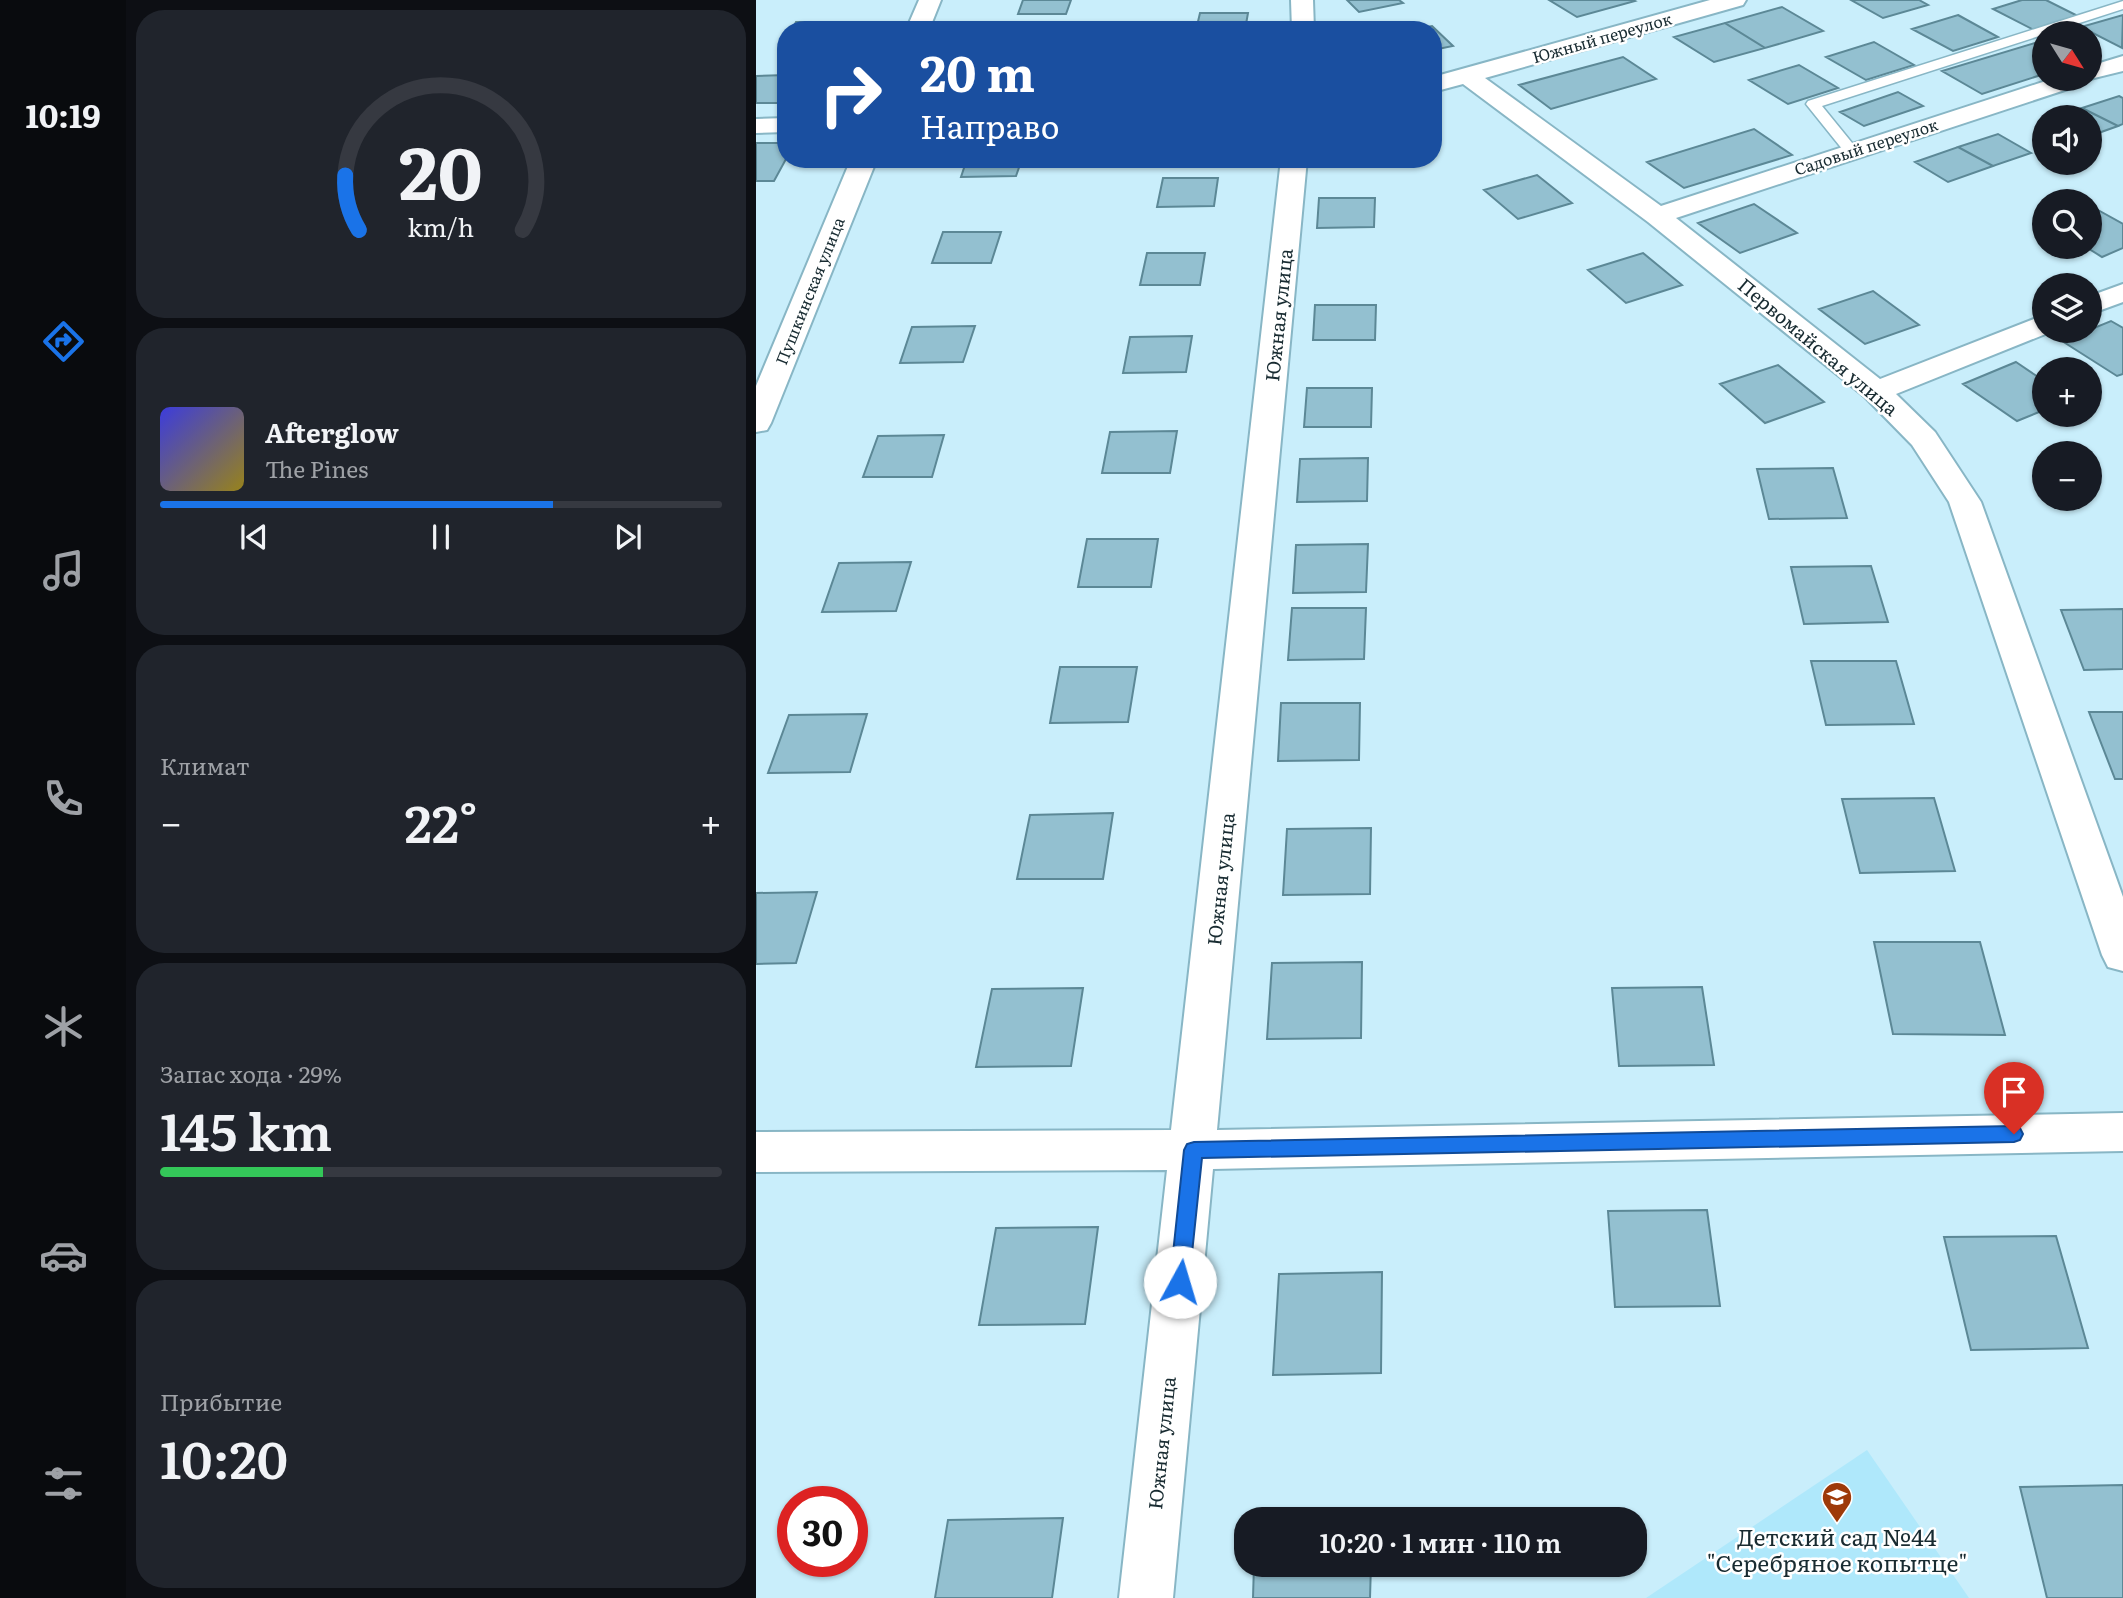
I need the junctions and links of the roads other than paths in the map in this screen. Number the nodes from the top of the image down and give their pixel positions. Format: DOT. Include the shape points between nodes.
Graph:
graph roads {
  1 [pos="930,0"];
  2 [pos="1302,0"];
  3 [pos="1735,0"];
  4 [pos="2123,5"];
  5 [pos="921,21"];
  6 [pos="1303,21"];
  7 [pos="2123,63"];
  8 [pos="2102,70"];
  9 [pos="1468,76"];
  10 [pos="1442,83"];
  11 [pos="2038,91"];
  12 [pos="756,125"];
  13 [pos="777,125"];
  14 [pos="1852,152"];
  15 [pos="860,168"];
  16 [pos="1293,168"];
  17 [pos="1657,216"];
  18 [pos="2123,292"];
  19 [pos="2102,301"];
  20 [pos="2032,329"];
  21 [pos="1876,391"];
  22 [pos="756,423"];
  23 [pos="2123,955"];
  24 [pos="2123,1132"];
  25 [pos="1194,1150"];
  26 [pos="756,1152"];
  27 [pos="1146,1598"];
  1 -- 5 [label="street"];
  2 -- 6 [label="street"];
  3 -- 9 [label="street, Южный переулок"];
  4 -- 14 [label="lane" via="1813,104"];
  7 -- 8 [label="street"];
  9 -- 10 [label="street, Южный переулок"];
  9 -- 17 [label="street, Первомайская улица"];
  11 -- 14 [label="street, Садовый переулок"];
  12 -- 13 [label="street"];
  14 -- 17 [label="street, Садовый переулок"];
  15 -- 22 [label="street, Пушкинская улица"];
  16 -- 25 [label="street, Южная улица"];
  17 -- 21 [label="street, Первомайская улица"];
  18 -- 19 [label="street"];
  20 -- 21 [label="street"];
  21 -- 23 [label="street, Первомайская улица" via="1924,439 1965,502"];
  24 -- 25 [label="street"];
  25 -- 26 [label="street"];
  25 -- 27 [label="street, Южная улица"];
}
